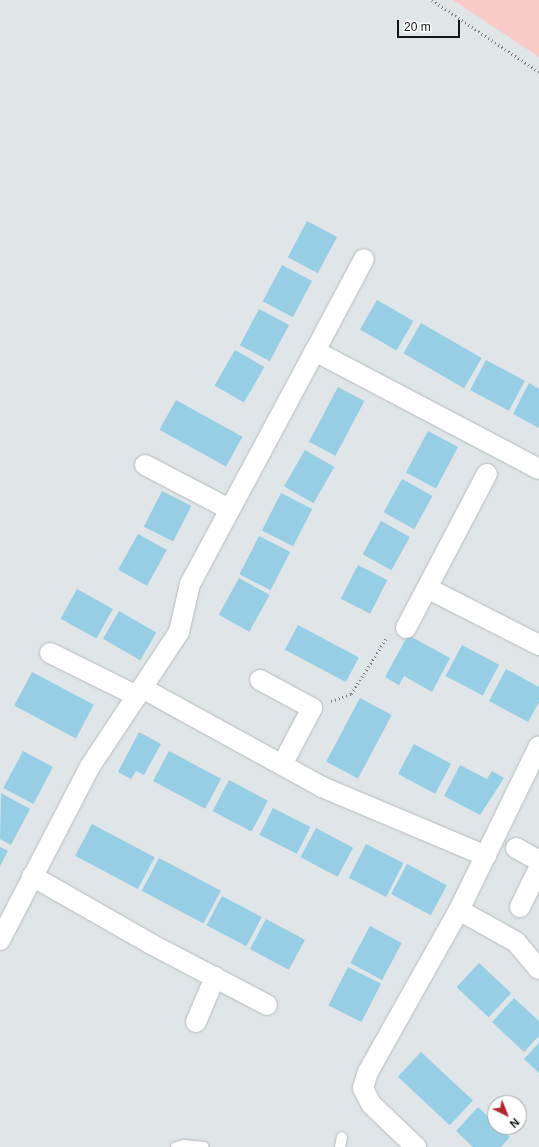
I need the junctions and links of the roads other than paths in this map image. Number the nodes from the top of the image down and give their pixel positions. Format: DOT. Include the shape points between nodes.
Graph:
graph roads {
  1 [pos="364,259"];
  2 [pos="315,351"];
  3 [pos="145,465"];
  4 [pos="539,469"];
  5 [pos="487,474"];
  6 [pos="228,509"];
  7 [pos="427,588"];
  8 [pos="406,628"];
  9 [pos="539,645"];
  10 [pos="50,653"];
  11 [pos="260,680"];
  12 [pos="139,692"];
  13 [pos="539,746"];
  14 [pos="282,765"];
  15 [pos="516,848"];
  16 [pos="486,856"];
  17 [pos="539,861"];
  18 [pos="539,868"];
  19 [pos="32,876"];
  20 [pos="520,908"];
  21 [pos="459,910"];
  22 [pos="0,940"];
  23 [pos="539,969"];
  24 [pos="215,977"];
  25 [pos="267,1005"];
  26 [pos="196,1022"];
  27 [pos="176,1147"];
  28 [pos="204,1147"];
  29 [pos="416,1147"];
  1 -- 2 [label="street"];
  2 -- 4 [label="street"];
  2 -- 6 [label="street"];
  3 -- 6 [label="street"];
  5 -- 7 [label="street"];
  6 -- 12 [label="street" via="190,584 179,632"];
  7 -- 8 [label="street"];
  7 -- 9 [label="street"];
  10 -- 12 [label="street"];
  11 -- 14 [label="street" via="312,708"];
  12 -- 14 [label="street"];
  12 -- 19 [label="street" via="89,768"];
  13 -- 16 [label="street"];
  14 -- 16 [label="street" via="322,787"];
  15 -- 17 [label="street"];
  16 -- 21 [label="street"];
  18 -- 20 [label="street"];
  19 -- 22 [label="street"];
  19 -- 24 [label="street"];
  21 -- 23 [label="street" via="516,942"];
  21 -- 29 [label="street" via="368,1072 364,1088 371,1104"];
  24 -- 25 [label="street"];
  24 -- 26 [label="street"];
  27 -- 28 [label="lane"];
}
